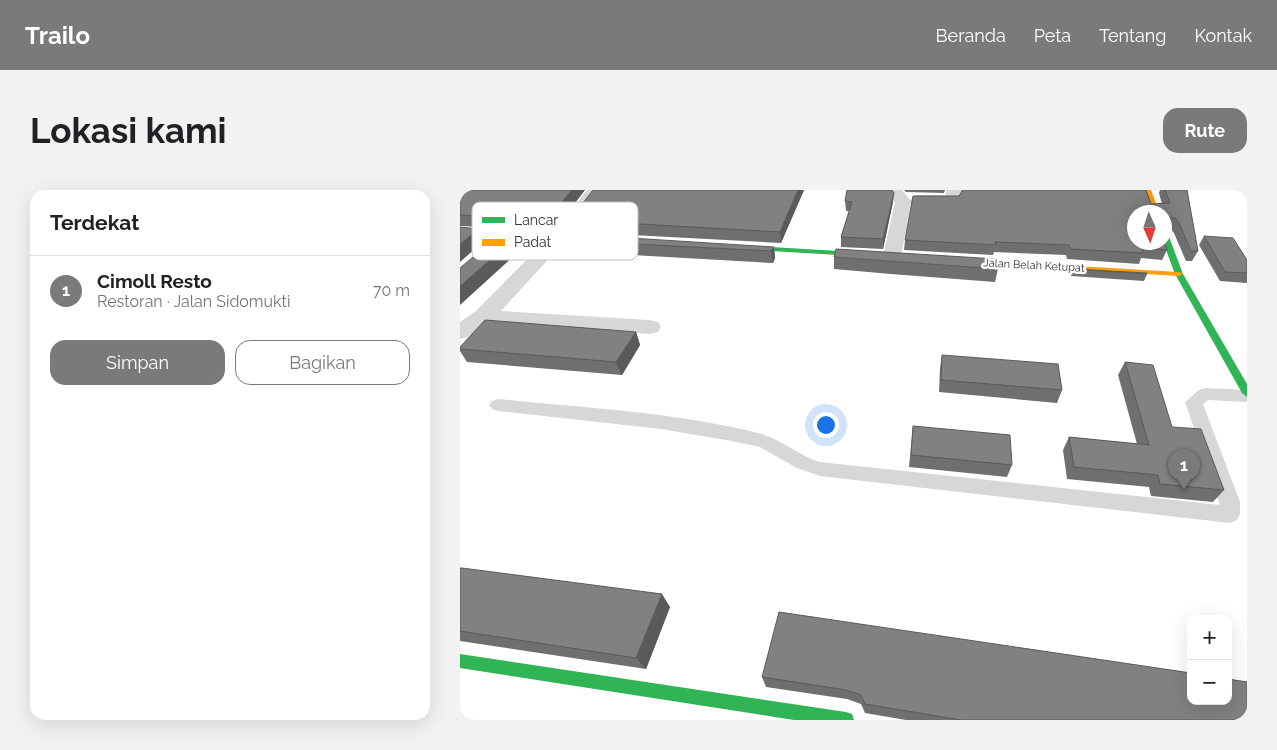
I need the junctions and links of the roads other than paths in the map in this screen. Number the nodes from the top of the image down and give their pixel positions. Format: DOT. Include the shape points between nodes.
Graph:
graph roads {
  1 [pos="595,190"];
  2 [pos="954,190"];
  3 [pos="1148,190"];
  4 [pos="897,195"];
  5 [pos="586,202"];
  6 [pos="1153,205"];
  7 [pos="638,241"];
  8 [pos="648,242"];
  9 [pos="726,246"];
  10 [pos="1170,250"];
  11 [pos="897,257"];
  12 [pos="537,260"];
  13 [pos="951,260"];
  14 [pos="1179,274"];
  15 [pos="484,316"];
  16 [pos="650,328"];
  17 [pos="460,332"];
  18 [pos="1247,395"];
  19 [pos="498,404"];
  20 [pos="460,661"];
  21 [pos="846,720"];
  1 -- 5 [label="street"];
  2 -- 4 [label="street" via="951,200"];
  3 -- 6 [label="street"];
  4 -- 11 [label="street"];
  7 -- 8 [label="street"];
  9 -- 11 [label="street"];
  10 -- 14 [label="street"];
  12 -- 15 [label="street"];
  13 -- 14 [label="street, Jalan Belah Ketupat"];
  14 -- 18 [label="street"];
  15 -- 16 [label="street"];
  15 -- 17 [label="street"];
  18 -- 19 [label="lane" via="1205,394 1194,402 1230,502 1230,514 820,469 805,466 761,441 697,428"];
  20 -- 21 [label="street"];
}
